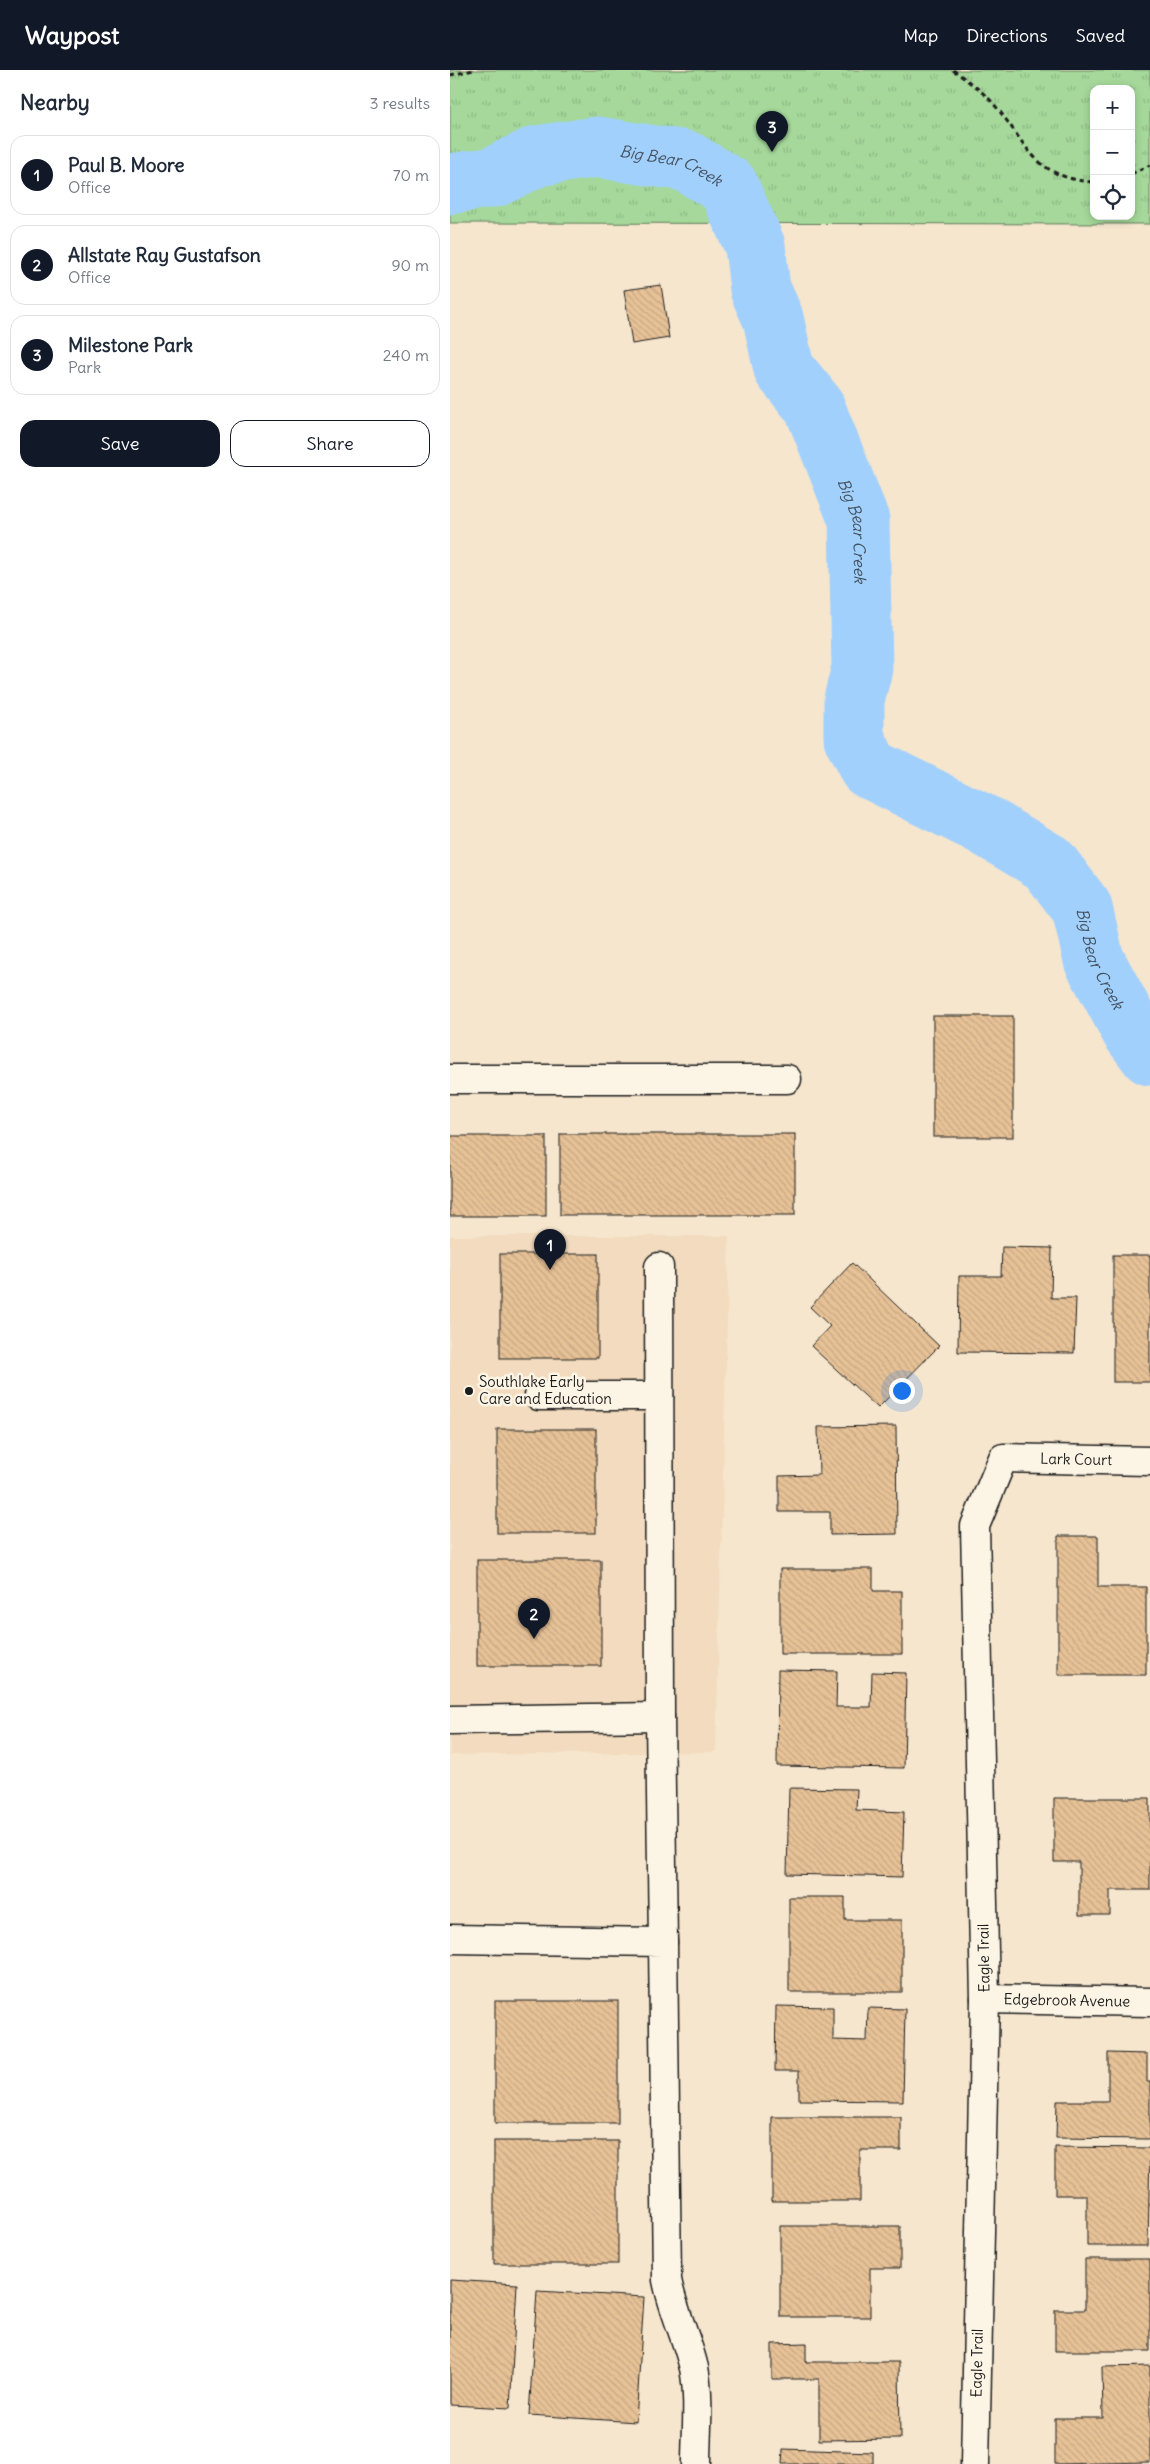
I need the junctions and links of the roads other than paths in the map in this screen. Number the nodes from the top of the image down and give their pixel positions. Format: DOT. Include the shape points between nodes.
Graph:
graph roads {
  1 [pos="450,1079"];
  2 [pos="787,1079"];
  3 [pos="659,1266"];
  4 [pos="539,1396"];
  5 [pos="659,1396"];
  6 [pos="1003,1458"];
  7 [pos="1150,1461"];
  8 [pos="660,1717"];
  9 [pos="450,1720"];
  10 [pos="450,1939"];
  11 [pos="663,1942"];
  12 [pos="985,1999"];
  13 [pos="1150,2002"];
  14 [pos="696,2464"];
  15 [pos="975,2464"];
  1 -- 2 [label="street"];
  3 -- 5 [label="street"];
  4 -- 5 [label="street"];
  5 -- 8 [label="street"];
  6 -- 7 [label="street, Lark Court"];
  6 -- 12 [label="street, Eagle Trail" via="975,1526"];
  8 -- 9 [label="street"];
  8 -- 11 [label="street"];
  10 -- 11 [label="street"];
  11 -- 14 [label="street" via="667,2280 694,2368"];
  12 -- 13 [label="street, Edgebrook Avenue"];
  12 -- 15 [label="street, Eagle Trail"];
}
